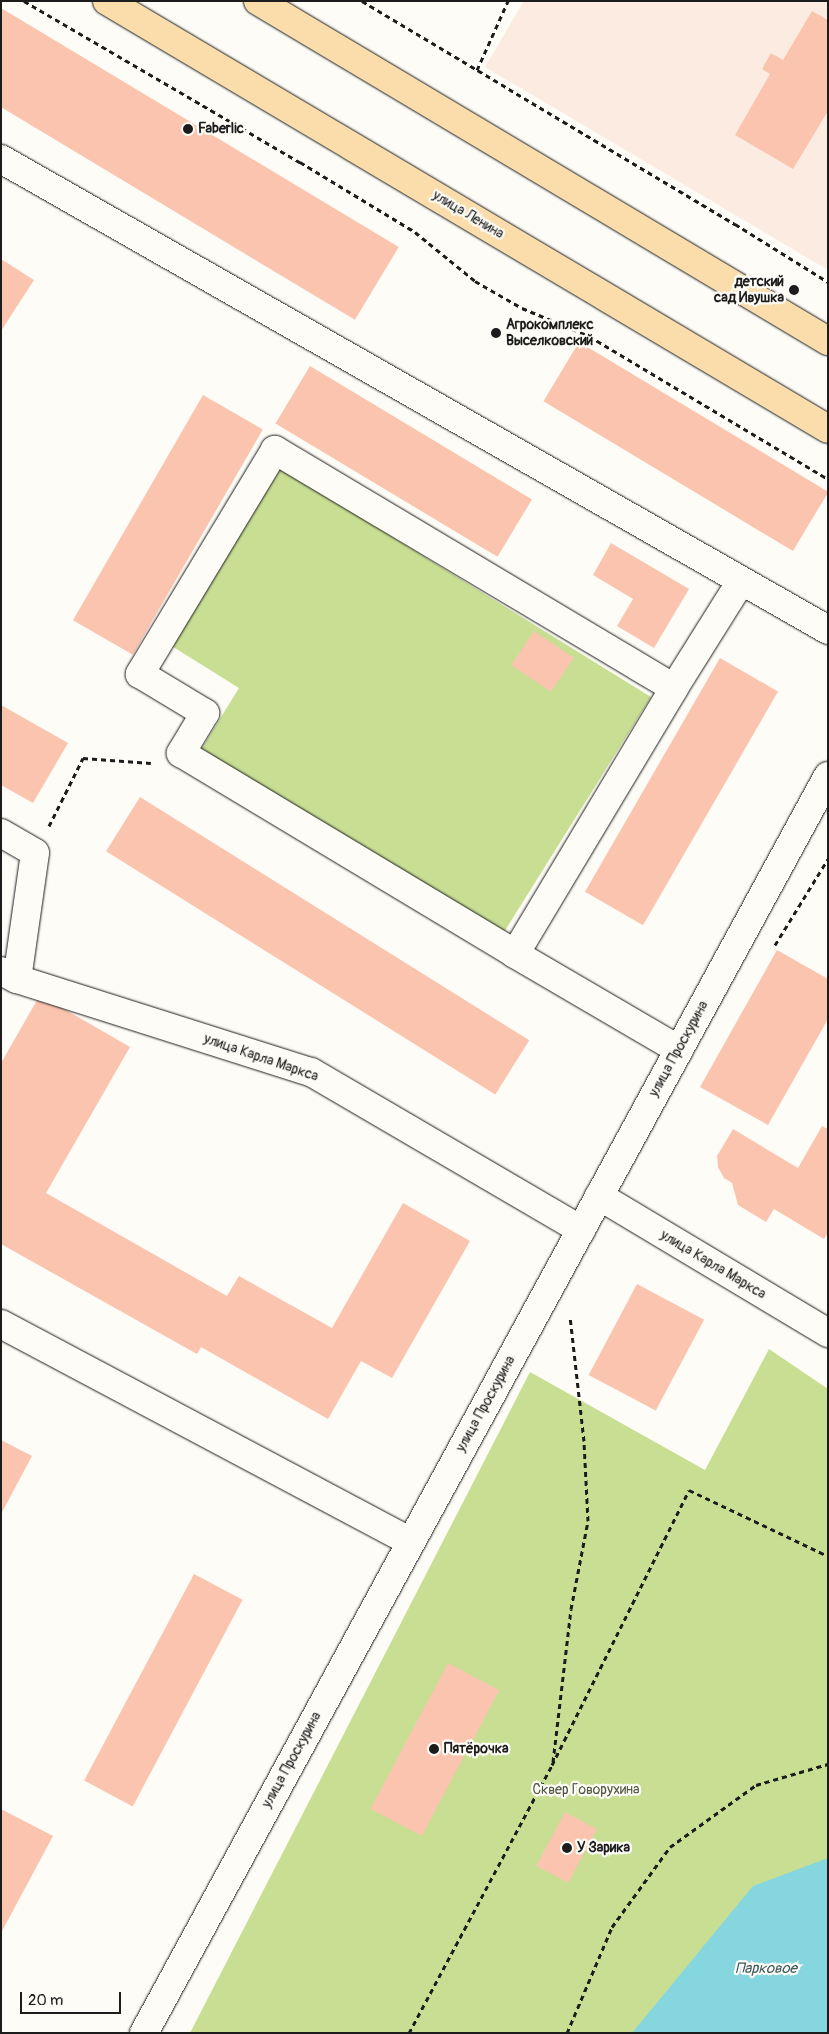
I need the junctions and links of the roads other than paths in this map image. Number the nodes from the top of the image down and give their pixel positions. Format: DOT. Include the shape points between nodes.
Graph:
graph roads {
  1 [pos="107,1"];
  2 [pos="258,1"];
  3 [pos="1,159"];
  4 [pos="828,341"];
  5 [pos="828,428"];
  6 [pos="741,581"];
  7 [pos="828,630"];
  8 [pos="674,688"];
  9 [pos="828,776"];
  10 [pos="1,834"];
  11 [pos="515,954"];
  12 [pos="9,975"];
  13 [pos="679,1050"];
  14 [pos="599,1196"];
  15 [pos="581,1230"];
  16 [pos="1,1324"];
  17 [pos="828,1333"];
  18 [pos="411,1542"];
  19 [pos="144,2033"];
  1 -- 5 [label="main road, улица Ленина"];
  2 -- 4 [label="main road"];
  3 -- 6 [label="street"];
  6 -- 7 [label="street"];
  6 -- 8 [label="street"];
  8 -- 11 [label="street"];
  8 -- 11 [label="street" via="275,450 140,674 205,713 181,753"];
  9 -- 13 [label="street, улица Проскурина"];
  10 -- 12 [label="street" via="36,853"];
  11 -- 13 [label="street"];
  12 -- 15 [label="street, улица Карла Маркса" via="311,1072"];
  13 -- 14 [label="street, улица Проскурина"];
  14 -- 15 [label="street, улица Проскурина"];
  14 -- 17 [label="street, улица Карла Маркса"];
  15 -- 18 [label="street, улица Проскурина"];
  16 -- 18 [label="street"];
  18 -- 19 [label="street, улица Проскурина"];
}
